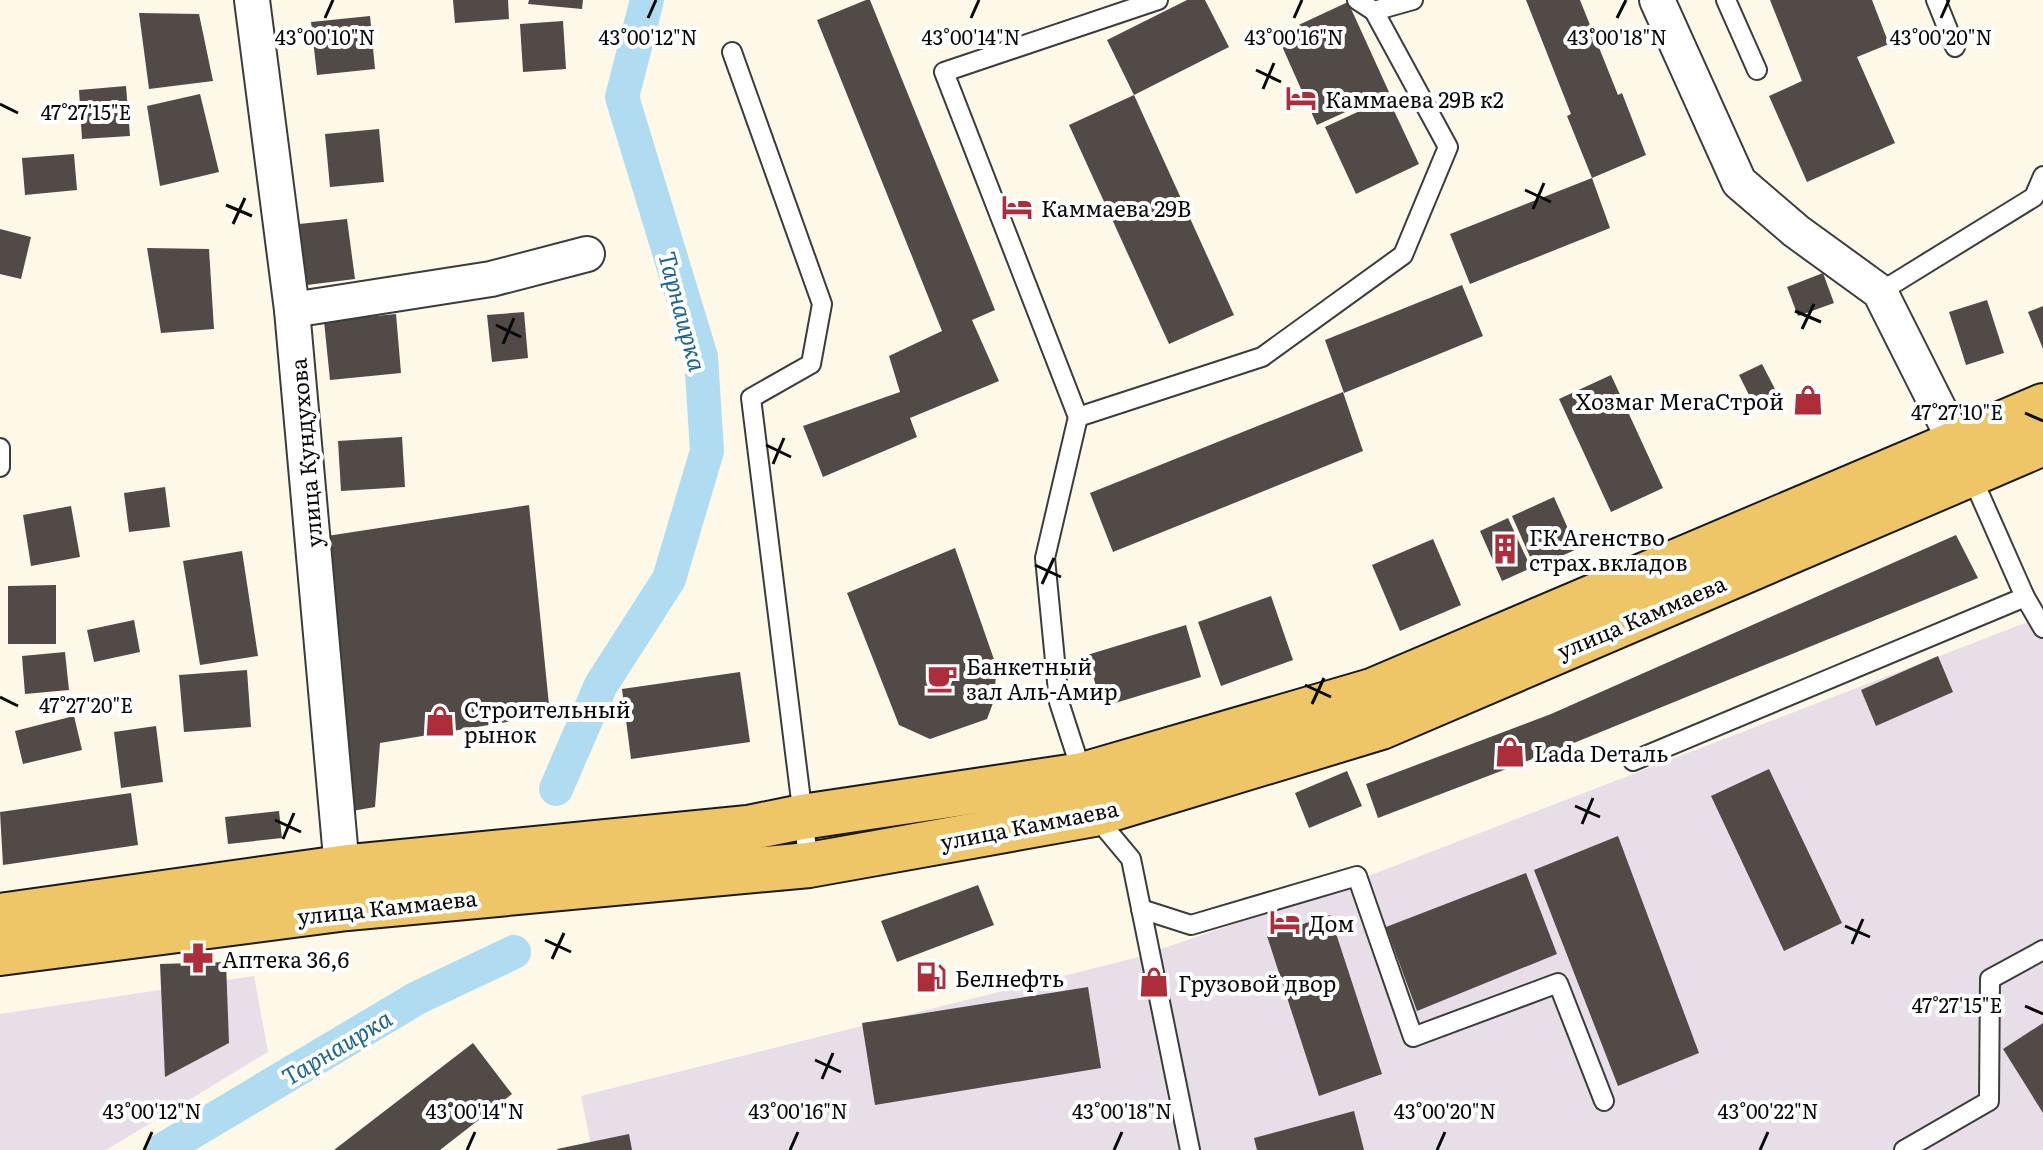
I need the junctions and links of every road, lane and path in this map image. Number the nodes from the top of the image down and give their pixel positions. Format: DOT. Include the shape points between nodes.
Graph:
graph roads {
  1 [pos="252,0"];
  2 [pos="1158,0"];
  3 [pos="1357,0"];
  4 [pos="1413,0"];
  5 [pos="1657,0"];
  6 [pos="1726,0"];
  7 [pos="1936,0"];
  8 [pos="1374,11"];
  9 [pos="1955,47"];
  10 [pos="732,52"];
  11 [pos="1757,70"];
  12 [pos="2043,176"];
  13 [pos="587,254"];
  14 [pos="1880,292"];
  15 [pos="292,310"];
  16 [pos="2043,406"];
  17 [pos="1078,417"];
  18 [pos="2043,443"];
  19 [pos="0,448"];
  20 [pos="1964,459"];
  21 [pos="0,467"];
  22 [pos="2025,597"];
  23 [pos="2043,628"];
  24 [pos="1633,761"];
  25 [pos="1088,795"];
  26 [pos="802,817"];
  27 [pos="809,865"];
  28 [pos="344,888"];
  29 [pos="1141,909"];
  30 [pos="0,916"];
  31 [pos="2043,950"];
  32 [pos="0,953"];
  33 [pos="1604,1101"];
  34 [pos="1190,1150"];
  35 [pos="1904,1150"];
  1 -- 15 [label="street, улица Кундухова"];
  2 -- 17 [label="lane" via="944,72"];
  3 -- 8 [label="lane"];
  4 -- 8 [label="lane"];
  5 -- 14 [label="street" via="1739,182"];
  6 -- 11 [label="lane"];
  7 -- 9 [label="lane"];
  8 -- 17 [label="lane" via="1448,147 1403,255 1262,357"];
  10 -- 26 [label="lane" via="822,304 811,364 751,398"];
  12 -- 14 [label="lane" via="2034,197"];
  13 -- 15 [label="street" via="491,279"];
  14 -- 20 [label="street"];
  15 -- 28 [label="street, улица Кундухова"];
  16 -- 20 [label="main road, улица Каммаева"];
  17 -- 25 [label="lane" via="1045,558 1059,702"];
  18 -- 20 [label="main road, улица Каммаева"];
  19 -- 21 [label="lane"];
  20 -- 22 [label="lane"];
  20 -- 25 [label="main road, улица Каммаева" via="1372,691"];
  22 -- 23 [label="lane"];
  22 -- 24 [label="lane"];
  25 -- 26 [label="main road, улица Каммаева"];
  25 -- 27 [label="main road, улица Каммаева"];
  25 -- 29 [label="lane" via="1131,859"];
  26 -- 27 [label="lane"];
  26 -- 28 [label="main road, улица Каммаева"];
  27 -- 28 [label="main road, улица Каммаева"];
  28 -- 30 [label="main road, улица Каммаева"];
  28 -- 32 [label="main road, улица Каммаева"];
  29 -- 33 [label="lane" via="1191,925 1357,876 1413,1037 1558,983"];
  29 -- 34 [label="lane"];
  31 -- 35 [label="lane" via="1990,979 1989,1101"];
}
